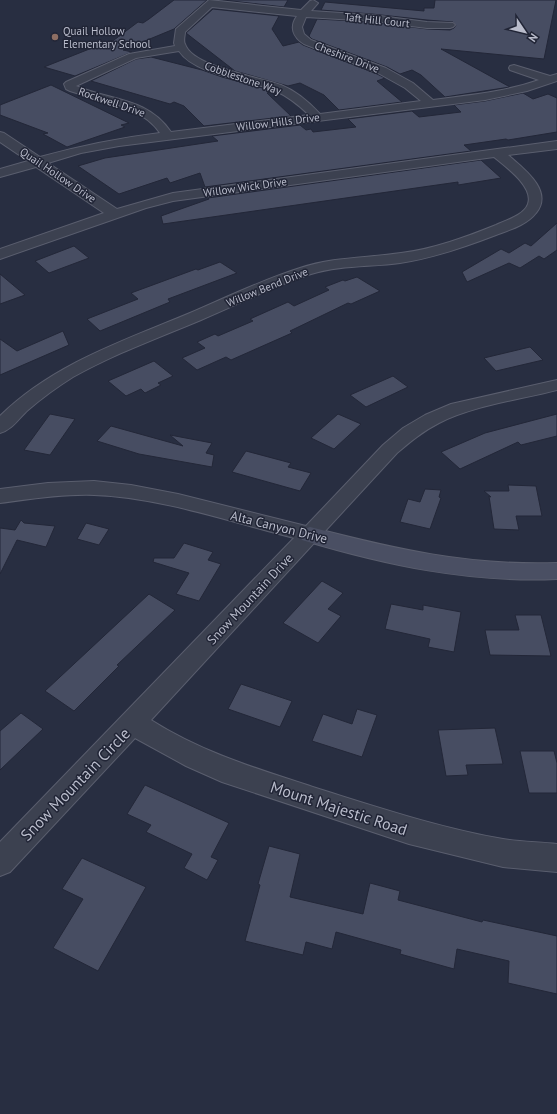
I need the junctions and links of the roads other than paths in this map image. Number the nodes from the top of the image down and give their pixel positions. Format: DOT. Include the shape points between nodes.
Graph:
graph roads {
  1 [pos="316,0"];
  2 [pos="211,2"];
  3 [pos="304,14"];
  4 [pos="450,25"];
  5 [pos="181,48"];
  6 [pos="514,68"];
  7 [pos="554,79"];
  8 [pos="430,103"];
  9 [pos="317,117"];
  10 [pos="0,136"];
  11 [pos="168,136"];
  12 [pos="557,145"];
  13 [pos="497,153"];
  14 [pos="39,162"];
  15 [pos="0,174"];
  16 [pos="115,214"];
  17 [pos="0,254"];
  18 [pos="557,385"];
  19 [pos="0,427"];
  20 [pos="0,496"];
  21 [pos="310,536"];
  22 [pos="557,572"];
  23 [pos="133,723"];
  24 [pos="557,858"];
  25 [pos="0,862"];
  1 -- 3 [label="street, Cheshire Drive"];
  2 -- 3 [label="street, Taft Hill Court"];
  2 -- 5 [label="street" via="180,31 178,37"];
  3 -- 4 [label="street, Taft Hill Court"];
  3 -- 8 [label="street, Cheshire Drive" via="297,26 302,38 318,47 389,74"];
  5 -- 9 [label="street, Cobblestone Way" via="189,56 207,66 289,93"];
  5 -- 11 [label="street, Rockwell Drive" via="133,56 70,84 74,89 149,114 158,121"];
  6 -- 7 [label="street"];
  7 -- 8 [label="street, Willow Hills Drive" via="505,94"];
  8 -- 9 [label="street, Willow Hills Drive"];
  9 -- 11 [label="street, Willow Hills Drive"];
  10 -- 14 [label="street, Quail Hollow Drive"];
  11 -- 14 [label="street, Willow Hills Drive" via="100,146"];
  12 -- 13 [label="street, Willow Wick Drive"];
  13 -- 16 [label="street, Willow Wick Drive" via="186,195 150,202"];
  13 -- 19 [label="street, Willow Bend Drive" via="527,180 536,194 532,208 515,222 441,250 326,266 289,277 70,371 36,393"];
  14 -- 15 [label="street, Willow Hills Drive"];
  14 -- 16 [label="street, Quail Hollow Drive"];
  16 -- 17 [label="street, Willow Wick Drive"];
  18 -- 21 [label="street, Snow Mountain Drive" via="458,408 410,432 390,449"];
  20 -- 21 [label="street, Alta Canyon Drive" via="94,488 130,492 178,501"];
  21 -- 22 [label="street, Alta Canyon Drive" via="426,563 480,570"];
  21 -- 23 [label="street, Snow Mountain Drive"];
  23 -- 24 [label="street, Mount Majestic Road" via="195,758 232,773 409,831 503,853"];
  23 -- 25 [label="street, Snow Mountain Circle"];
}
